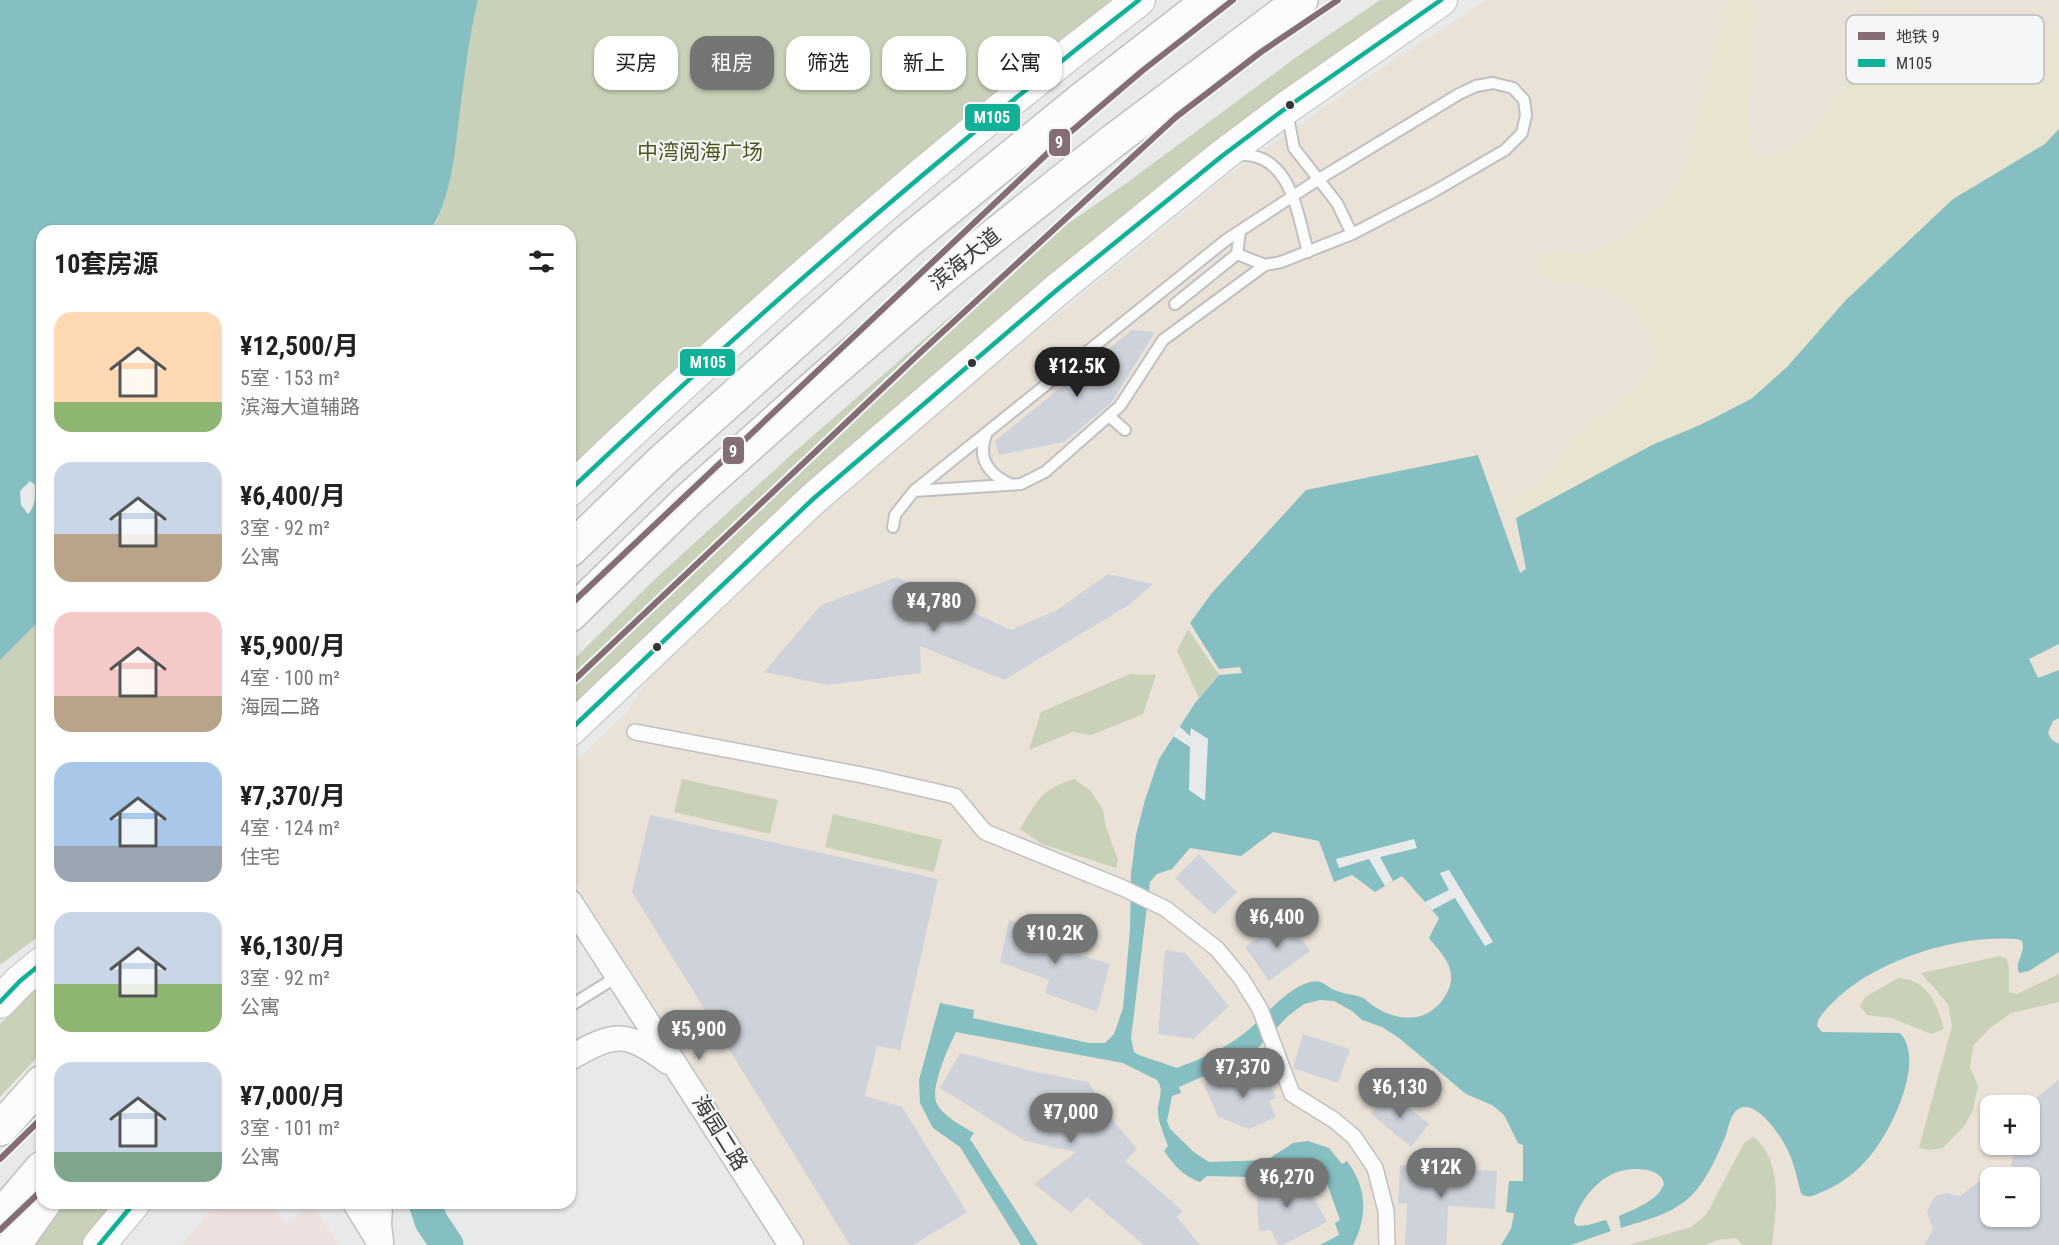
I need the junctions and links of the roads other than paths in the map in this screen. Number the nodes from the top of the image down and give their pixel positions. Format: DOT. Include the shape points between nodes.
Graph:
graph roads {
  1 [pos="1139,0"];
  2 [pos="1210,0"];
  3 [pos="1301,0"];
  4 [pos="1441,0"];
  5 [pos="1286,108"];
  6 [pos="1222,156"];
  7 [pos="1318,179"];
  8 [pos="1292,196"];
  9 [pos="1240,231"];
  10 [pos="1352,234"];
  11 [pos="1308,252"];
  12 [pos="1237,254"];
  13 [pos="1265,265"];
  14 [pos="1175,304"];
  15 [pos="1109,416"];
  16 [pos="1125,430"];
  17 [pos="986,435"];
  18 [pos="576,484"];
  19 [pos="1012,485"];
  20 [pos="914,491"];
  21 [pos="893,527"];
  22 [pos="576,544"];
  23 [pos="576,609"];
  24 [pos="576,724"];
  25 [pos="635,732"];
  26 [pos="576,911"];
  27 [pos="36,968"];
  28 [pos="618,976"];
  29 [pos="0,1002"];
  30 [pos="576,1002"];
  31 [pos="576,1055"];
  32 [pos="681,1073"];
  33 [pos="36,1089"];
  34 [pos="0,1129"];
  35 [pos="36,1175"];
  36 [pos="40,1209"];
  37 [pos="129,1209"];
  38 [pos="359,1209"];
  39 [pos="380,1209"];
  40 [pos="0,1217"];
  41 [pos="14,1245"];
  42 [pos="99,1245"];
  43 [pos="381,1245"];
  44 [pos="791,1245"];
  45 [pos="1388,1245"];
  1 -- 18 [label="main road" via="905,188 759,315"];
  2 -- 22 [label="highway" via="907,242 661,462"];
  3 -- 23 [label="highway, 滨海大道" via="1113,141 942,277 688,500"];
  4 -- 5 [label="main road"];
  5 -- 6 [label="main road"];
  5 -- 7 [label="lane" via="1294,148"];
  6 -- 8 [label="lane" via="1249,154 1267,160 1282,175"];
  6 -- 24 [label="main road" via="1058,289 813,499"];
  7 -- 8 [label="lane"];
  7 -- 10 [label="lane" via="1337,203"];
  7 -- 10 [label="lane" via="1476,86 1504,85 1524,100 1522,133 1505,150"];
  8 -- 9 [label="lane"];
  8 -- 11 [label="lane"];
  9 -- 12 [label="lane"];
  9 -- 17 [label="lane"];
  10 -- 11 [label="lane"];
  11 -- 13 [label="lane"];
  12 -- 13 [label="lane"];
  12 -- 14 [label="lane"];
  13 -- 15 [label="lane" via="1162,340 1120,406"];
  15 -- 16 [label="lane"];
  15 -- 19 [label="lane" via="1045,472"];
  17 -- 19 [label="lane" via="982,445 985,464 1000,480"];
  17 -- 20 [label="lane"];
  19 -- 20 [label="lane"];
  20 -- 21 [label="lane" via="895,515"];
  25 -- 45 [label="street" via="955,796 985,832 1166,909 1217,949 1241,978 1260,1009 1292,1094 1354,1137 1375,1168 1386,1211"];
  26 -- 28 [label="street, 海园二路"];
  27 -- 29 [label="main road"];
  28 -- 30 [label="lane"];
  28 -- 32 [label="street, 海园二路"];
  31 -- 32 [label="street" via="601,1041 627,1038 642,1044"];
  32 -- 44 [label="street, 海园二路"];
  33 -- 34 [label="highway"];
  35 -- 40 [label="highway"];
  36 -- 41 [label="highway"];
  37 -- 42 [label="main road"];
  38 -- 43 [label="street"];
  39 -- 43 [label="street"];
}
